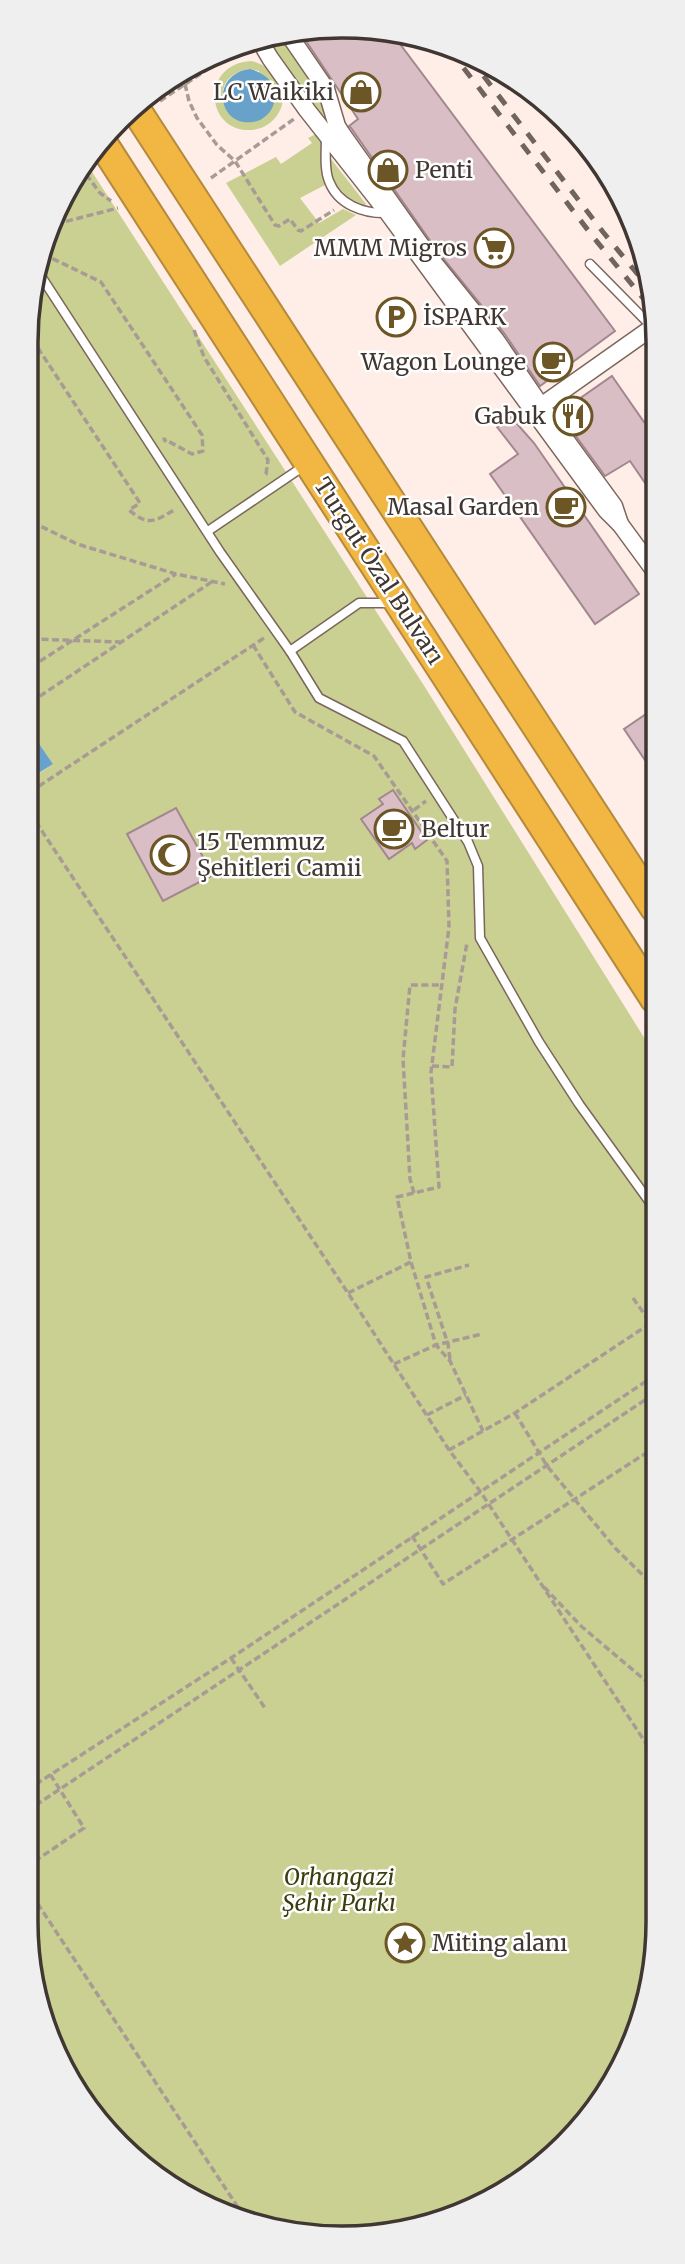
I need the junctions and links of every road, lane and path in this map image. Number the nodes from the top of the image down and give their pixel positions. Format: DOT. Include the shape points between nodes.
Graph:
graph roads {
  1 [pos="294,42"];
  2 [pos="265,49"];
  3 [pos="198,75"];
  4 [pos="185,84"];
  5 [pos="171,92"];
  6 [pos="150,107"];
  7 [pos="307,110"];
  8 [pos="326,134"];
  9 [pos="107,150"];
  10 [pos="235,161"];
  11 [pos="88,177"];
  12 [pos="211,178"];
  13 [pos="346,202"];
  14 [pos="387,213"];
  15 [pos="64,222"];
  16 [pos="51,258"];
  17 [pos="590,264"];
  18 [pos="44,281"];
  19 [pos="190,319"];
  20 [pos="646,322"];
  21 [pos="646,335"];
  22 [pos="38,348"];
  23 [pos="517,380"];
  24 [pos="541,406"];
  25 [pos="171,450"];
  26 [pos="309,463"];
  27 [pos="256,481"];
  28 [pos="177,508"];
  29 [pos="620,524"];
  30 [pos="38,525"];
  31 [pos="208,531"];
  32 [pos="646,559"];
  33 [pos="176,574"];
  34 [pos="214,580"];
  35 [pos="230,585"];
  36 [pos="399,603"];
  37 [pos="275,630"];
  38 [pos="38,639"];
  39 [pos="71,639"];
  40 [pos="120,642"];
  41 [pos="253,645"];
  42 [pos="290,650"];
  43 [pos="38,662"];
  44 [pos="38,697"];
  45 [pos="38,787"];
  46 [pos="422,790"];
  47 [pos="414,810"];
  48 [pos="38,825"];
  49 [pos="646,894"];
  50 [pos="467,941"];
  51 [pos="442,985"];
  52 [pos="646,985"];
  53 [pos="432,1066"];
  54 [pos="414,1193"];
  55 [pos="646,1197"];
  56 [pos="411,1262"];
  57 [pos="469,1265"];
  58 [pos="348,1293"];
  59 [pos="634,1298"];
  60 [pos="646,1314"];
  61 [pos="646,1326"];
  62 [pos="482,1334"];
  63 [pos="448,1344"];
  64 [pos="436,1345"];
  65 [pos="450,1361"];
  66 [pos="394,1364"];
  67 [pos="646,1381"];
  68 [pos="466,1395"];
  69 [pos="646,1399"];
  70 [pos="515,1413"];
  71 [pos="426,1415"];
  72 [pos="483,1431"];
  73 [pos="449,1450"];
  74 [pos="539,1451"];
  75 [pos="646,1453"];
  76 [pos="547,1465"];
  77 [pos="480,1491"];
  78 [pos="575,1499"];
  79 [pos="489,1505"];
  80 [pos="412,1536"];
  81 [pos="512,1540"];
  82 [pos="421,1550"];
  83 [pos="537,1579"];
  84 [pos="646,1579"];
  85 [pos="231,1658"];
  86 [pos="240,1670"];
  87 [pos="646,1681"];
  88 [pos="265,1708"];
  89 [pos="646,1743"];
  90 [pos="50,1774"];
  91 [pos="38,1782"];
  92 [pos="59,1790"];
  93 [pos="38,1804"];
  94 [pos="38,1859"];
  95 [pos="38,1904"];
  96 [pos="237,2206"];
  1 -- 23 [label="street" via="326,89 342,134 430,258 496,340"];
  2 -- 7 [label="street"];
  3 -- 4 [label="path"];
  4 -- 5 [label="path"];
  4 -- 10 [label="path" via="197,118"];
  6 -- 49 [label="highway, Turgut Özal Bulvarı"];
  7 -- 8 [label="street"];
  7 -- 10 [label="path"];
  8 -- 13 [label="lane" via="328,181"];
  8 -- 14 [label="street"];
  9 -- 26 [label="highway, Turgut Özal Bulvarı"];
  10 -- 12 [label="path"];
  10 -- 13 [label="path" via="276,226 290,219 301,231"];
  11 -- 15 [label="path" via="119,208"];
  13 -- 14 [label="lane" via="372,214"];
  14 -- 23 [label="street"];
  16 -- 25 [label="path" via="101,282 202,435 203,451 192,454 164,439"];
  17 -- 20 [label="lane"];
  18 -- 31 [label="lane"];
  19 -- 27 [label="path" via="204,357 268,460 266,474"];
  21 -- 24 [label="street"];
  22 -- 28 [label="path" via="140,503 129,510 146,521 155,521"];
  23 -- 24 [label="street"];
  23 -- 29 [label="street"];
  24 -- 29 [label="street" via="614,506"];
  26 -- 31 [label="lane"];
  26 -- 36 [label="highway, Turgut Özal Bulvarı"];
  29 -- 32 [label="street"];
  30 -- 33 [label="path" via="77,544"];
  31 -- 37 [label="lane"];
  33 -- 34 [label="path"];
  33 -- 39 [label="path"];
  34 -- 35 [label="path"];
  34 -- 40 [label="path"];
  36 -- 42 [label="lane" via="359,603"];
  36 -- 52 [label="highway, Turgut Özal Bulvarı"];
  37 -- 41 [label="path"];
  37 -- 42 [label="lane"];
  38 -- 39 [label="path"];
  39 -- 40 [label="path"];
  39 -- 43 [label="path"];
  40 -- 44 [label="path"];
  41 -- 45 [label="path"];
  41 -- 47 [label="path" via="295,712 374,756"];
  42 -- 55 [label="lane" via="320,698 403,741 475,856 480,938 539,1042"];
  46 -- 47 [label="path" via="428,800"];
  47 -- 51 [label="path" via="447,861 449,927"];
  48 -- 58 [label="path"];
  50 -- 53 [label="path" via="455,1009 452,1067"];
  51 -- 53 [label="path"];
  51 -- 54 [label="path" via="410,985 402,1059"];
  53 -- 54 [label="path" via="439,1187"];
  54 -- 56 [label="path" via="397,1197"];
  56 -- 58 [label="path"];
  56 -- 64 [label="path"];
  57 -- 63 [label="path" via="426,1277"];
  58 -- 66 [label="path"];
  59 -- 60 [label="path"];
  61 -- 70 [label="path"];
  62 -- 63 [label="path"];
  63 -- 64 [label="path"];
  63 -- 65 [label="path"];
  64 -- 65 [label="path"];
  64 -- 66 [label="path"];
  65 -- 68 [label="path"];
  66 -- 71 [label="path"];
  67 -- 74 [label="path"];
  68 -- 71 [label="path"];
  68 -- 72 [label="path"];
  69 -- 76 [label="path"];
  70 -- 72 [label="path"];
  70 -- 74 [label="path"];
  71 -- 73 [label="path"];
  72 -- 73 [label="path"];
  73 -- 77 [label="path"];
  74 -- 76 [label="path"];
  74 -- 77 [label="path"];
  75 -- 78 [label="path"];
  76 -- 78 [label="path"];
  76 -- 79 [label="path"];
  77 -- 79 [label="path"];
  77 -- 80 [label="path"];
  78 -- 81 [label="path"];
  78 -- 84 [label="path"];
  79 -- 81 [label="path"];
  79 -- 82 [label="path"];
  80 -- 82 [label="path"];
  80 -- 85 [label="path"];
  81 -- 82 [label="path" via="443,1584"];
  81 -- 83 [label="path"];
  82 -- 86 [label="path"];
  83 -- 87 [label="path" via="581,1626"];
  83 -- 89 [label="path"];
  85 -- 86 [label="path"];
  85 -- 90 [label="path"];
  86 -- 88 [label="path"];
  86 -- 92 [label="path"];
  90 -- 91 [label="path"];
  90 -- 92 [label="path"];
  92 -- 93 [label="path"];
  92 -- 94 [label="path" via="84,1828"];
  95 -- 96 [label="path"];
}
